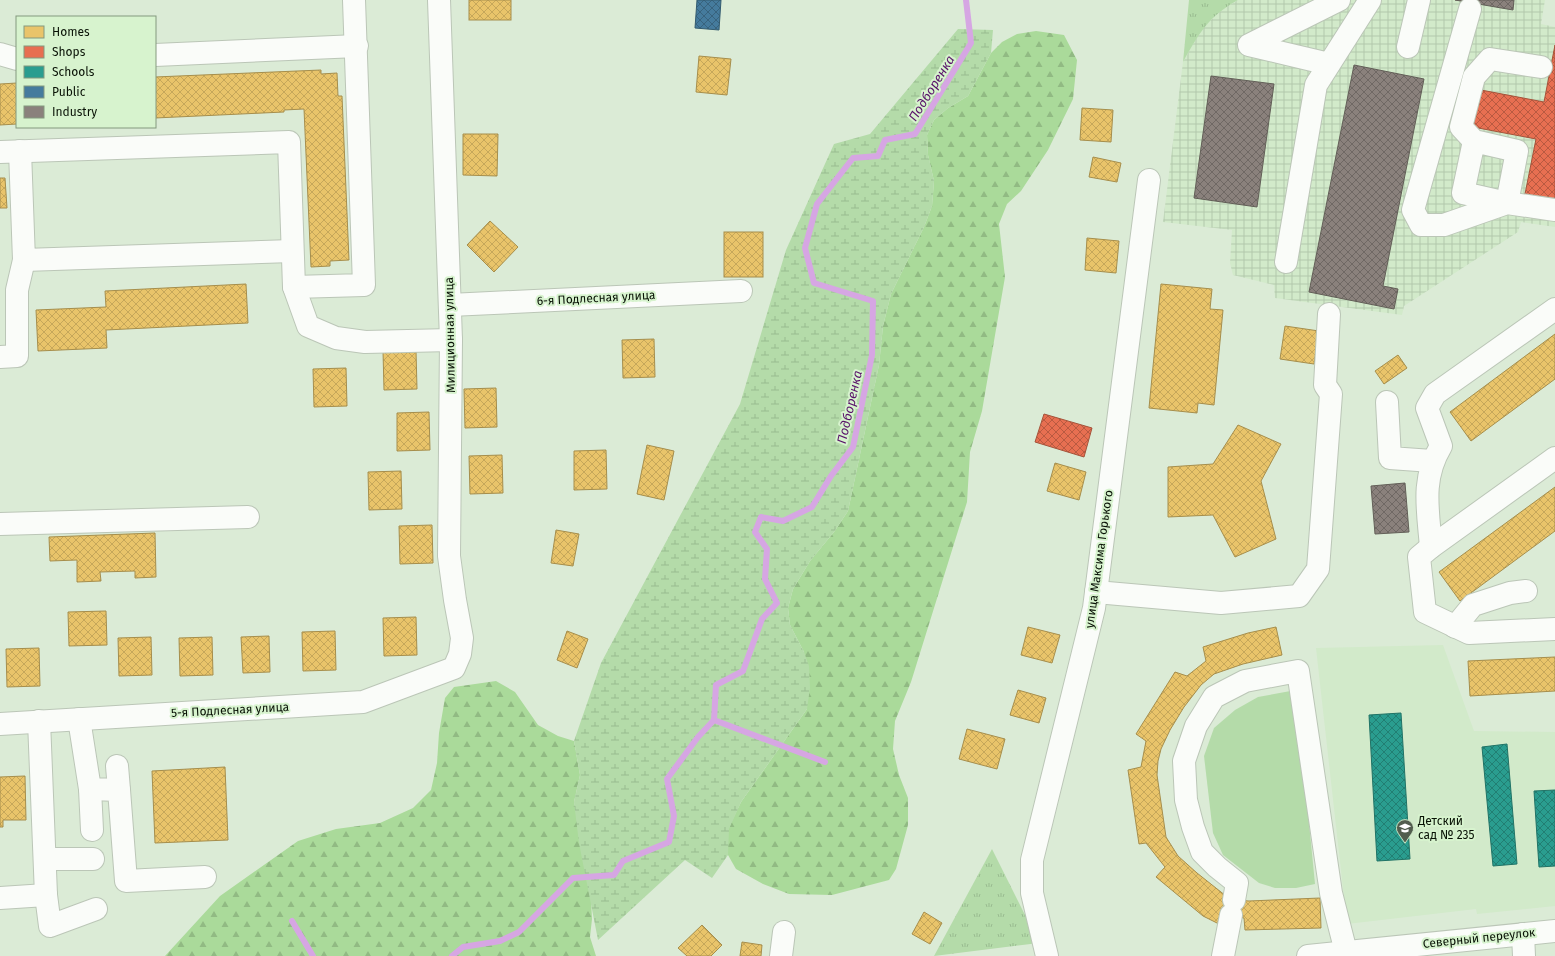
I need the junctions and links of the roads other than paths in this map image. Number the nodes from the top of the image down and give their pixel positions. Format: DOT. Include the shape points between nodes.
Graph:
graph roads {
  1 [pos="354,0"];
  2 [pos="439,0"];
  3 [pos="1339,0"];
  4 [pos="1370,0"];
  5 [pos="1419,0"];
  6 [pos="1470,9"];
  7 [pos="357,46"];
  8 [pos="1408,47"];
  9 [pos="0,54"];
  10 [pos="156,55"];
  11 [pos="16,59"];
  12 [pos="1329,64"];
  13 [pos="1541,67"];
  14 [pos="1474,141"];
  15 [pos="10,152"];
  16 [pos="1149,180"];
  17 [pos="1507,203"];
  18 [pos="1555,210"];
  19 [pos="292,251"];
  20 [pos="24,260"];
  21 [pos="1286,262"];
  22 [pos="294,287"];
  23 [pos="741,291"];
  24 [pos="450,305"];
  25 [pos="1555,309"];
  26 [pos="1329,314"];
  27 [pos="451,340"];
  28 [pos="8,356"];
  29 [pos="1388,402"];
  30 [pos="1555,458"];
  31 [pos="1432,460"];
  32 [pos="248,517"];
  33 [pos="0,524"];
  34 [pos="1431,547"];
  35 [pos="1526,591"];
  36 [pos="1096,592"];
  37 [pos="1455,627"];
  38 [pos="1555,629"];
  39 [pos="454,668"];
  40 [pos="79,719"];
  41 [pos="39,721"];
  42 [pos="0,724"];
  43 [pos="117,766"];
  44 [pos="90,789"];
  45 [pos="119,790"];
  46 [pos="92,830"];
  47 [pos="45,859"];
  48 [pos="93,859"];
  49 [pos="205,877"];
  50 [pos="46,895"];
  51 [pos="0,898"];
  52 [pos="96,909"];
  53 [pos="1555,931"];
  54 [pos="784,932"];
  55 [pos="1523,934"];
  56 [pos="1346,954"];
  57 [pos="781,956"];
  58 [pos="1047,956"];
  59 [pos="1223,956"];
  60 [pos="1308,956"];
  61 [pos="1524,956"];
  1 -- 7 [label="street"];
  2 -- 24 [label="street, Милиционная улица"];
  3 -- 12 [label="street" via="1248,45"];
  4 -- 12 [label="street"];
  5 -- 8 [label="street"];
  6 -- 17 [label="street" via="1413,210 1421,224 1444,225"];
  7 -- 10 [label="street"];
  7 -- 22 [label="street" via="364,285"];
  9 -- 11 [label="street"];
  12 -- 21 [label="street" via="1316,85"];
  13 -- 14 [label="street" via="1490,59 1474,77 1461,127"];
  14 -- 17 [label="street" via="1517,151"];
  14 -- 17 [label="street" via="1463,193"];
  15 -- 19 [label="street" via="288,142"];
  15 -- 20 [label="street"];
  16 -- 36 [label="street, улица Максима Горького"];
  17 -- 18 [label="street"];
  19 -- 20 [label="street"];
  19 -- 22 [label="street"];
  20 -- 28 [label="street"];
  22 -- 27 [label="street" via="308,326 336,338 365,342"];
  23 -- 24 [label="street, 6-я Подлесная улица"];
  24 -- 27 [label="street, Милиционная улица"];
  25 -- 31 [label="street" via="1435,394 1427,408 1441,446"];
  26 -- 36 [label="street" via="1325,385 1331,394 1318,569 1299,596 1222,603"];
  27 -- 39 [label="street, Милиционная улица" via="449,556 462,638 460,654"];
  29 -- 31 [label="street" via="1390,458"];
  30 -- 34 [label="street"];
  31 -- 34 [label="street" via="1426,486"];
  32 -- 33 [label="street"];
  34 -- 37 [label="street" via="1419,557 1425,612"];
  35 -- 37 [label="street" via="1510,593 1473,605"];
  36 -- 58 [label="street, улица Максима Горького" via="1032,860 1032,894"];
  37 -- 38 [label="street" via="1469,633"];
  39 -- 40 [label="street, 5-я Подлесная улица" via="363,702"];
  40 -- 41 [label="street, 5-я Подлесная улица"];
  40 -- 44 [label="street"];
  41 -- 42 [label="street, 5-я Подлесная улица"];
  41 -- 47 [label="street"];
  43 -- 45 [label="street"];
  44 -- 45 [label="street"];
  44 -- 46 [label="street"];
  45 -- 49 [label="street" via="126,881"];
  47 -- 48 [label="street"];
  47 -- 50 [label="street"];
  50 -- 51 [label="street"];
  50 -- 52 [label="street" via="50,926"];
  53 -- 55 [label="street, Северный переулок"];
  54 -- 57 [label="street"];
  55 -- 56 [label="street, Северный переулок"];
  55 -- 61 [label="street"];
  56 -- 59 [label="street" via="1331,892 1298,671 1245,681 1214,697 1196,726 1184,761 1186,800 1202,852 1238,883"];
  56 -- 60 [label="street, Северный переулок"];
}
